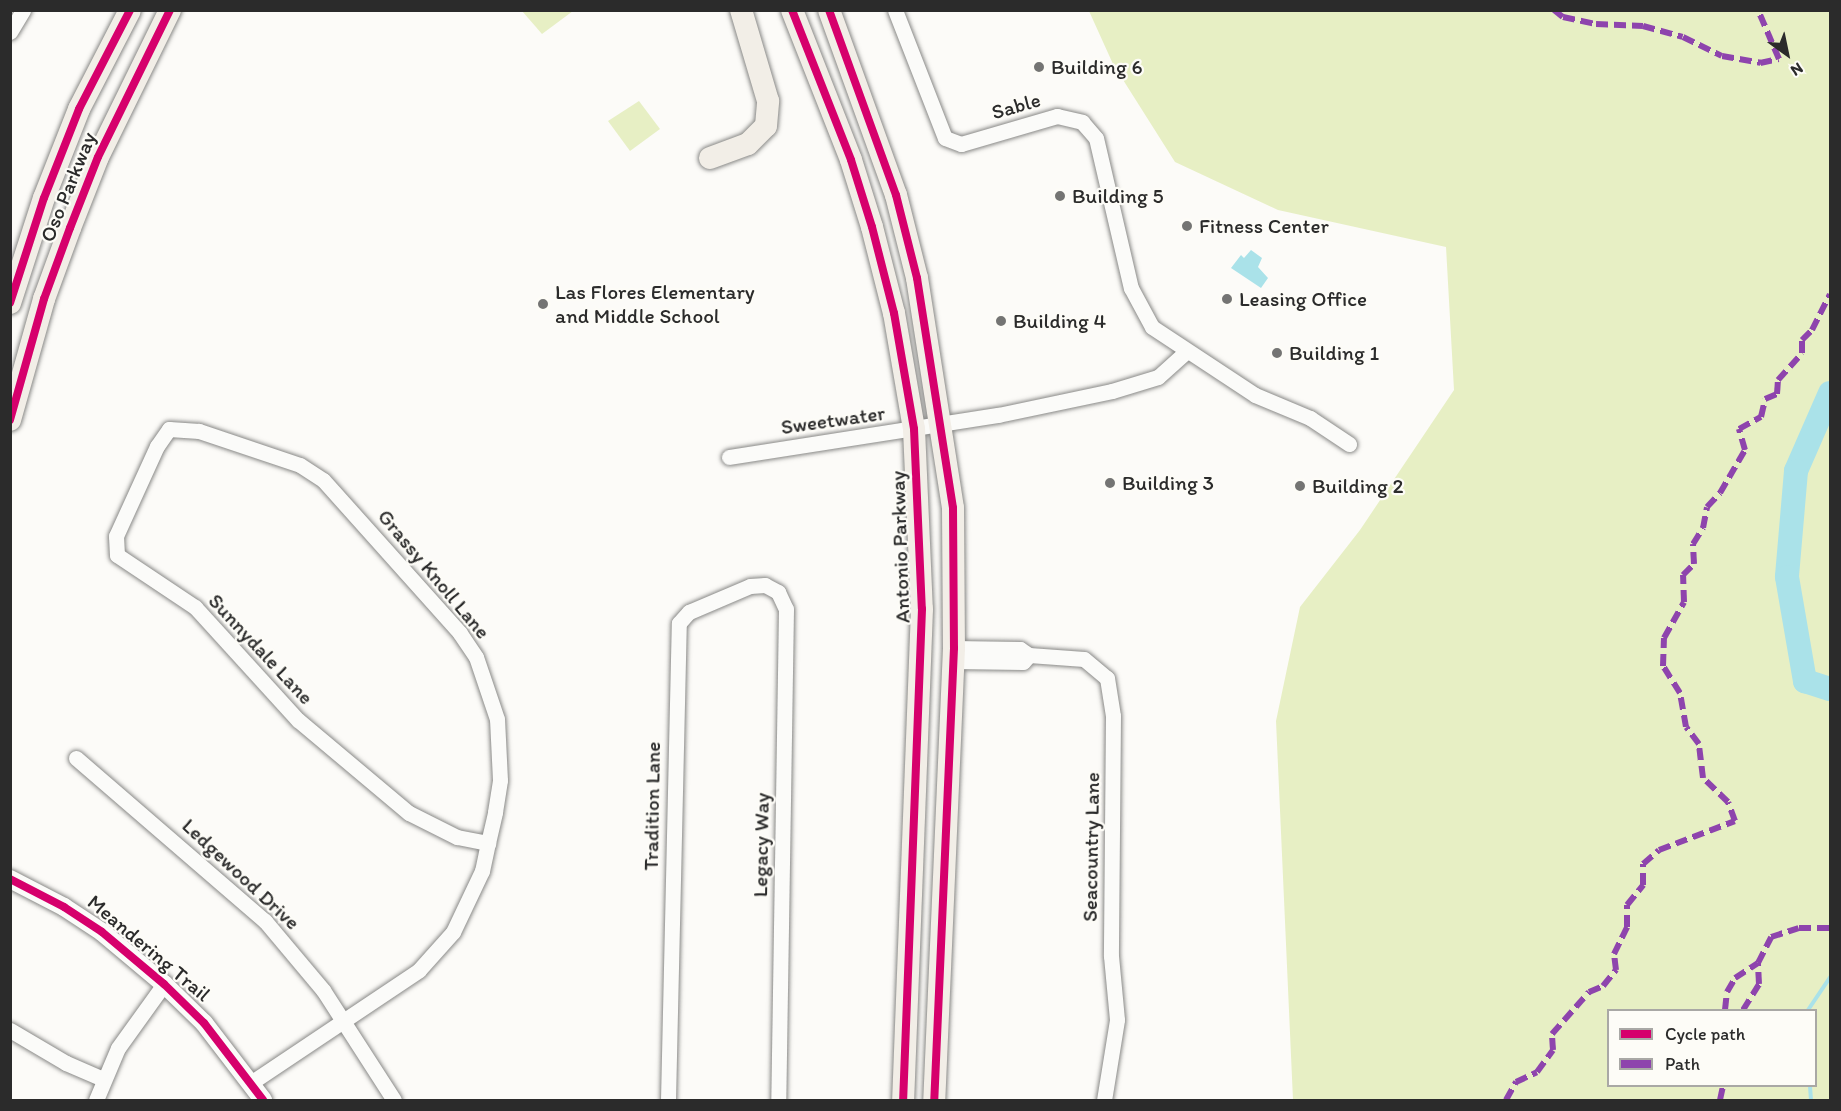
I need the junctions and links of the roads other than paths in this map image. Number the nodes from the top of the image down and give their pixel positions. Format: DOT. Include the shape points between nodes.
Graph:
graph roads {
  1 [pos="23,10"];
  2 [pos="130,10"];
  3 [pos="170,10"];
  4 [pos="741,10"];
  5 [pos="792,10"];
  6 [pos="829,10"];
  7 [pos="895,10"];
  8 [pos="10,32"];
  9 [pos="710,158"];
  10 [pos="10,303"];
  11 [pos="1187,351"];
  12 [pos="10,420"];
  13 [pos="943,424"];
  14 [pos="169,429"];
  15 [pos="914,429"];
  16 [pos="1349,444"];
  17 [pos="729,457"];
  18 [pos="778,592"];
  19 [pos="954,654"];
  20 [pos="76,758"];
  21 [pos="488,843"];
  22 [pos="10,879"];
  23 [pos="164,984"];
  24 [pos="345,1022"];
  25 [pos="10,1030"];
  26 [pos="103,1079"];
  27 [pos="252,1082"];
  28 [pos="96,1101"];
  29 [pos="263,1101"];
  30 [pos="394,1101"];
  31 [pos="668,1101"];
  32 [pos="778,1101"];
  33 [pos="903,1101"];
  34 [pos="934,1101"];
  35 [pos="1104,1101"];
  1 -- 8 [label="street"];
  2 -- 10 [label="main road, Oso Parkway" via="75,119"];
  3 -- 12 [label="main road, Oso Parkway" via="98,157 78,208 44,299"];
  4 -- 9 [label="main road" via="768,101 766,126 748,144"];
  5 -- 15 [label="main road, Antonio Parkway" via="851,160 872,227 894,313"];
  6 -- 13 [label="main road" via="896,195 917,278"];
  7 -- 11 [label="street, Sable" via="940,128 952,143 962,144 1057,116 1070,117 1090,128 1138,307 1152,327"];
  11 -- 13 [label="street" via="1158,377 1112,391"];
  11 -- 16 [label="street, Sable" via="1255,396 1310,418"];
  13 -- 15 [label="street, Sweetwater"];
  13 -- 19 [label="main road" via="953,508"];
  14 -- 21 [label="street, Grassy Knoll Lane" via="199,432 300,465 323,480 460,633 476,657 497,719 500,780"];
  14 -- 21 [label="street, Sunnydale Lane" via="157,446 116,536 117,555 195,607 298,720 409,813 457,837"];
  15 -- 17 [label="street, Sweetwater"];
  15 -- 33 [label="main road, Antonio Parkway" via="922,609"];
  18 -- 31 [label="street, Tradition Lane" via="765,585 750,586 689,612 679,623"];
  18 -- 32 [label="street, Legacy Way" via="786,609"];
  19 -- 34 [label="main road"];
  19 -- 35 [label="street, Seacountry Lane" via="1023,662 1029,655 1084,659 1107,678 1113,716 1111,956 1117,1020"];
  20 -- 24 [label="street, Ledgewood Drive" via="237,892 294,953"];
  21 -- 24 [label="street, Grassy Knoll Lane" via="469,904 444,946 419,970"];
  22 -- 23 [label="street, Meandering Trail" via="102,932"];
  23 -- 26 [label="street" via="118,1048"];
  23 -- 27 [label="street, Meandering Trail" via="204,1023"];
  24 -- 27 [label="street, Grassy Knoll Lane"];
  24 -- 30 [label="street, Ledgewood Drive"];
  25 -- 26 [label="street" via="66,1063"];
  26 -- 28 [label="street"];
  27 -- 29 [label="street, Meandering Trail"];
}
